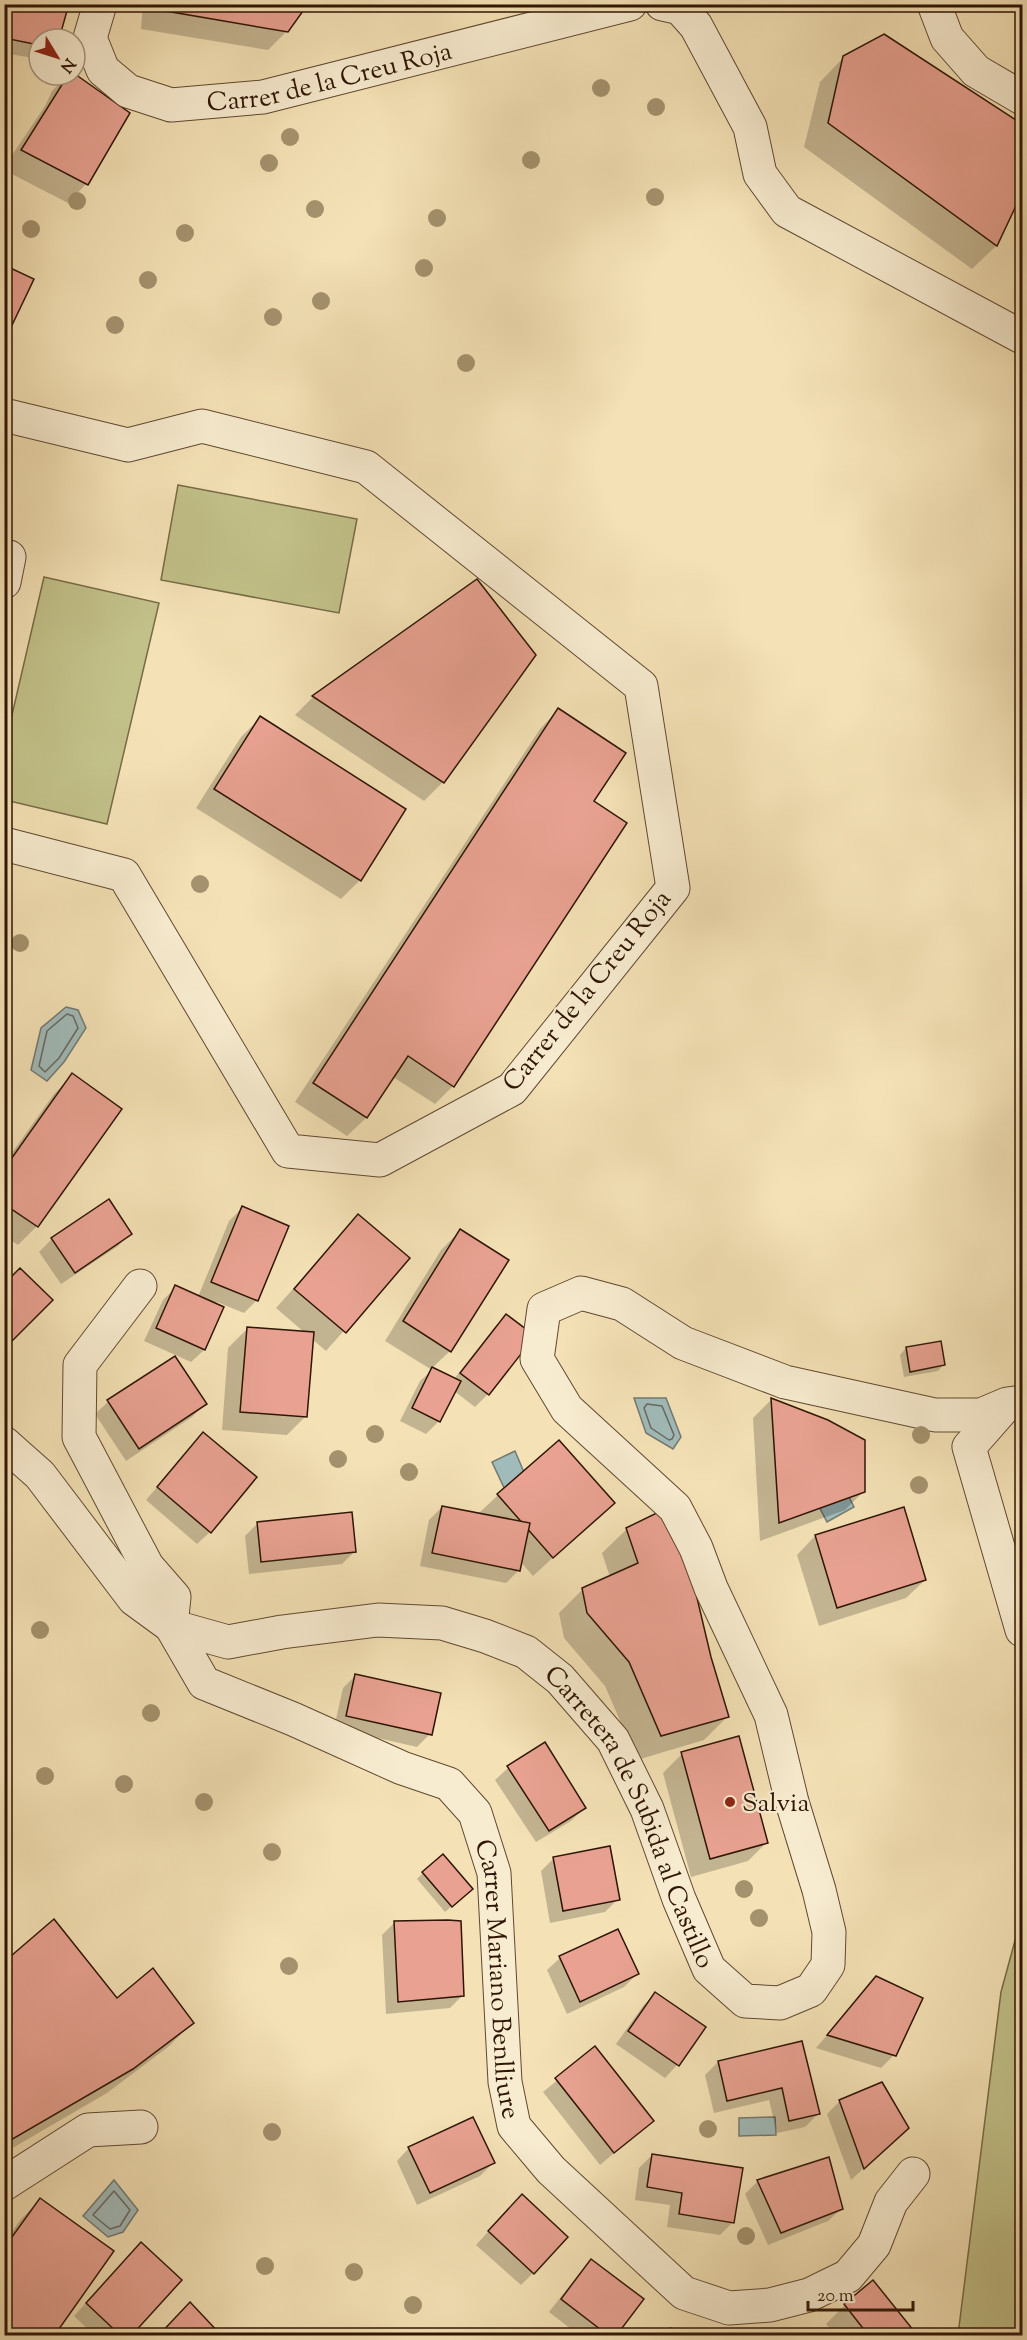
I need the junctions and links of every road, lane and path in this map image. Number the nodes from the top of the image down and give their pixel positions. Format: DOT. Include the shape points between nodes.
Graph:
graph roads {
  1 [pos="100,4"];
  2 [pos="630,4"];
  3 [pos="662,4"];
  4 [pos="934,4"];
  5 [pos="1023,98"];
  6 [pos="1023,337"];
  7 [pos="4,415"];
  8 [pos="4,843"];
  9 [pos="140,1286"];
  10 [pos="1015,1403"];
  11 [pos="4,1443"];
  12 [pos="171,1626"];
  13 [pos="1023,1630"];
  14 [pos="141,2127"];
  15 [pos="913,2174"];
  16 [pos="4,2184"];
  1 -- 2 [label="street, Carrer de la Creu Roja" via="90,38 103,70 128,91 171,105 263,96"];
  3 -- 6 [label="street" via="680,8 696,27 750,127 760,174 788,211"];
  4 -- 5 [label="street" via="947,38 976,71"];
  7 -- 8 [label="street, Carrer de la Creu Roja" via="128,445 202,426 366,467 641,686 673,888 512,1089 380,1160 288,1151 124,875"];
  9 -- 12 [label="street" via="80,1365 79,1437 147,1566 174,1597"];
  10 -- 12 [label="street, Carretera de Subida al Castillo" via="981,1415 934,1415 785,1382 683,1343 622,1304 581,1293 544,1309 537,1359 567,1409 675,1508 771,1714 829,1932 828,1965 811,1990 780,2003 745,2001 710,1969 679,1899 647,1809 613,1740 560,1679 526,1652 441,1623 378,1620 228,1642"];
  10 -- 13 [label="street" via="969,1447"];
  11 -- 12 [label="street, Carretera de Subida al Castillo" via="40,1475 134,1599"];
  12 -- 15 [label="street, Carrer Mariano Benlliure" via="204,1683 402,1768 449,1784 475,1813 494,1873 505,2082 514,2126 551,2170 684,2293 729,2308 770,2305 809,2295 848,2276 874,2245 891,2202"];
  14 -- 16 [label="street" via="88,2130"];
}
